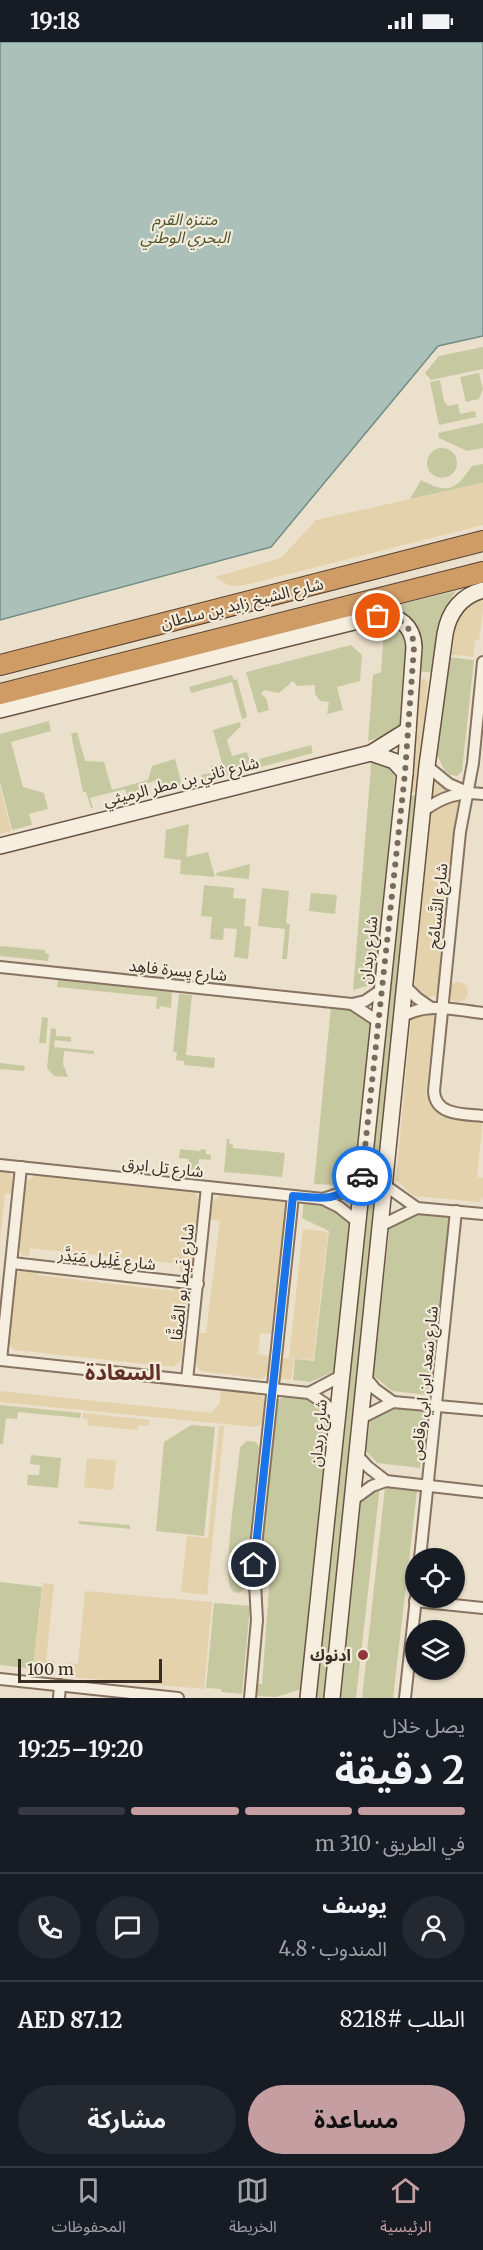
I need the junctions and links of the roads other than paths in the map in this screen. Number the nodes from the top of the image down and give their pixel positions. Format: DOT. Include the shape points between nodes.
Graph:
graph roads {
  1 [pos="483,542"];
  2 [pos="483,572"];
  3 [pos="483,590"];
  4 [pos="483,662"];
  5 [pos="0,665"];
  6 [pos="411,684"];
  7 [pos="438,685"];
  8 [pos="0,694"];
  9 [pos="0,710"];
  10 [pos="408,730"];
  11 [pos="371,753"];
  12 [pos="427,766"];
  13 [pos="405,773"];
  14 [pos="467,792"];
  15 [pos="483,794"];
  16 [pos="423,811"];
  17 [pos="0,846"];
  18 [pos="0,967"];
  19 [pos="406,987"];
  20 [pos="381,990"];
  21 [pos="352,1004"];
  22 [pos="435,1008"];
  23 [pos="483,1013"];
  24 [pos="403,1016"];
  25 [pos="379,1022"];
  26 [pos="483,1116"];
  27 [pos="0,1165"];
  28 [pos="21,1167"];
  29 [pos="362,1181"];
  30 [pos="386,1186"];
  31 [pos="207,1187"];
  32 [pos="293,1196"];
  33 [pos="323,1199"];
  34 [pos="417,1208"];
  35 [pos="456,1211"];
  36 [pos="483,1214"];
  37 [pos="358,1223"];
  38 [pos="382,1225"];
  39 [pos="12,1263"];
  40 [pos="198,1284"];
  41 [pos="0,1360"];
  42 [pos="341,1376"];
  43 [pos="366,1378"];
  44 [pos="187,1380"];
  45 [pos="273,1389"];
  46 [pos="309,1393"];
  47 [pos="393,1402"];
  48 [pos="437,1406"];
  49 [pos="483,1410"];
  50 [pos="338,1416"];
  51 [pos="361,1418"];
  52 [pos="358,1456"];
  53 [pos="386,1481"];
  54 [pos="428,1486"];
  55 [pos="483,1492"];
  56 [pos="354,1499"];
  57 [pos="421,1548"];
  58 [pos="465,1606"];
  59 [pos="415,1608"];
  60 [pos="483,1608"];
  61 [pos="0,1678"];
  62 [pos="60,1685"];
  63 [pos="306,1696"];
  64 [pos="59,1698"];
  65 [pos="178,1698"];
  66 [pos="250,1698"];
  67 [pos="332,1698"];
  68 [pos="405,1698"];
  1 -- 5 [label="highway, شارع الشيخ زايد بن سلطان"];
  2 -- 8 [label="highway, شارع الشيخ زايد بن سلطان"];
  3 -- 7 [label="main road" via="465,597 451,614"];
  4 -- 14 [label="street, شارع التَّسامُح"];
  6 -- 7 [label="main road" via="427,678"];
  6 -- 9 [label="main road, شارع ربدان" via="412,634 404,622 385,615"];
  6 -- 10 [label="main road, شارع ربدان"];
  7 -- 12 [label="main road"];
  10 -- 11 [label="main road, شارع ثاني بن مطر الرميثي"];
  10 -- 13 [label="main road, شارع ربدان"];
  11 -- 13 [label="main road" via="394,761"];
  11 -- 17 [label="main road, شارع ثاني بن مطر الرميثي"];
  12 -- 14 [label="street" via="449,784"];
  12 -- 16 [label="main road"];
  13 -- 20 [label="main road, شارع ربدان"];
  14 -- 15 [label="street"];
  14 -- 16 [label="street" via="447,796"];
  14 -- 22 [label="street, شارع التَّسامُح"];
  16 -- 19 [label="main road"];
  18 -- 21 [label="street, شارع يِسرة فاهِد"];
  19 -- 22 [label="street"];
  19 -- 24 [label="main road"];
  20 -- 21 [label="street"];
  20 -- 25 [label="main road, شارع ربدان"];
  21 -- 25 [label="street, شارع يِسرة فاهِد"];
  22 -- 23 [label="street"];
  22 -- 24 [label="street" via="418,1009"];
  22 -- 26 [label="street, شارع التَّسامُح" via="436,1101 447,1111"];
  24 -- 30 [label="main road"];
  25 -- 29 [label="main road, شارع ربدان"];
  27 -- 28 [label="street, شارع تل ابرق"];
  28 -- 31 [label="street, شارع تل ابرق"];
  28 -- 39 [label="street"];
  29 -- 33 [label="street, شارع تل ابرق"];
  29 -- 37 [label="main road, شارع ربدان"];
  30 -- 34 [label="street"];
  30 -- 38 [label="main road"];
  31 -- 32 [label="street, شارع تل ابرق"];
  31 -- 40 [label="street, شارع غَيط بو الصَّقَّا"];
  32 -- 33 [label="street, شارع تل ابرق"];
  32 -- 45 [label="street"];
  33 -- 37 [label="street, شارع تل ابرق" via="339,1206"];
  34 -- 35 [label="street"];
  34 -- 38 [label="street"];
  35 -- 36 [label="street"];
  35 -- 48 [label="street, شارع سَعد ابن ابي وقاص"];
  37 -- 42 [label="main road, شارع ربدان"];
  38 -- 43 [label="main road"];
  39 -- 40 [label="street, شارع غَلِيل مَيَدَّر"];
  39 -- 41 [label="street"];
  40 -- 44 [label="street, شارع غَيط بو الصَّقَّا"];
  41 -- 44 [label="street"];
  42 -- 46 [label="street"];
  42 -- 50 [label="main road, شارع ربدان"];
  43 -- 47 [label="street"];
  43 -- 51 [label="main road"];
  44 -- 45 [label="street"];
  45 -- 46 [label="street"];
  45 -- 66 [label="street" via="254,1565 257,1620"];
  46 -- 50 [label="street"];
  47 -- 48 [label="street"];
  47 -- 51 [label="street"];
  48 -- 49 [label="street"];
  48 -- 54 [label="street, شارع سَعد ابن ابي وقاص"];
  50 -- 63 [label="main road, شارع ربدان"];
  51 -- 52 [label="main road"];
  52 -- 53 [label="street"];
  52 -- 56 [label="main road"];
  53 -- 54 [label="street"];
  53 -- 56 [label="street"];
  54 -- 55 [label="street"];
  54 -- 57 [label="street, شارع سَعد ابن ابي وقاص"];
  56 -- 67 [label="main road"];
  58 -- 60 [label="street"];
  59 -- 68 [label="street"];
  61 -- 62 [label="street"];
  62 -- 64 [label="street"];
  62 -- 65 [label="street"];
}
